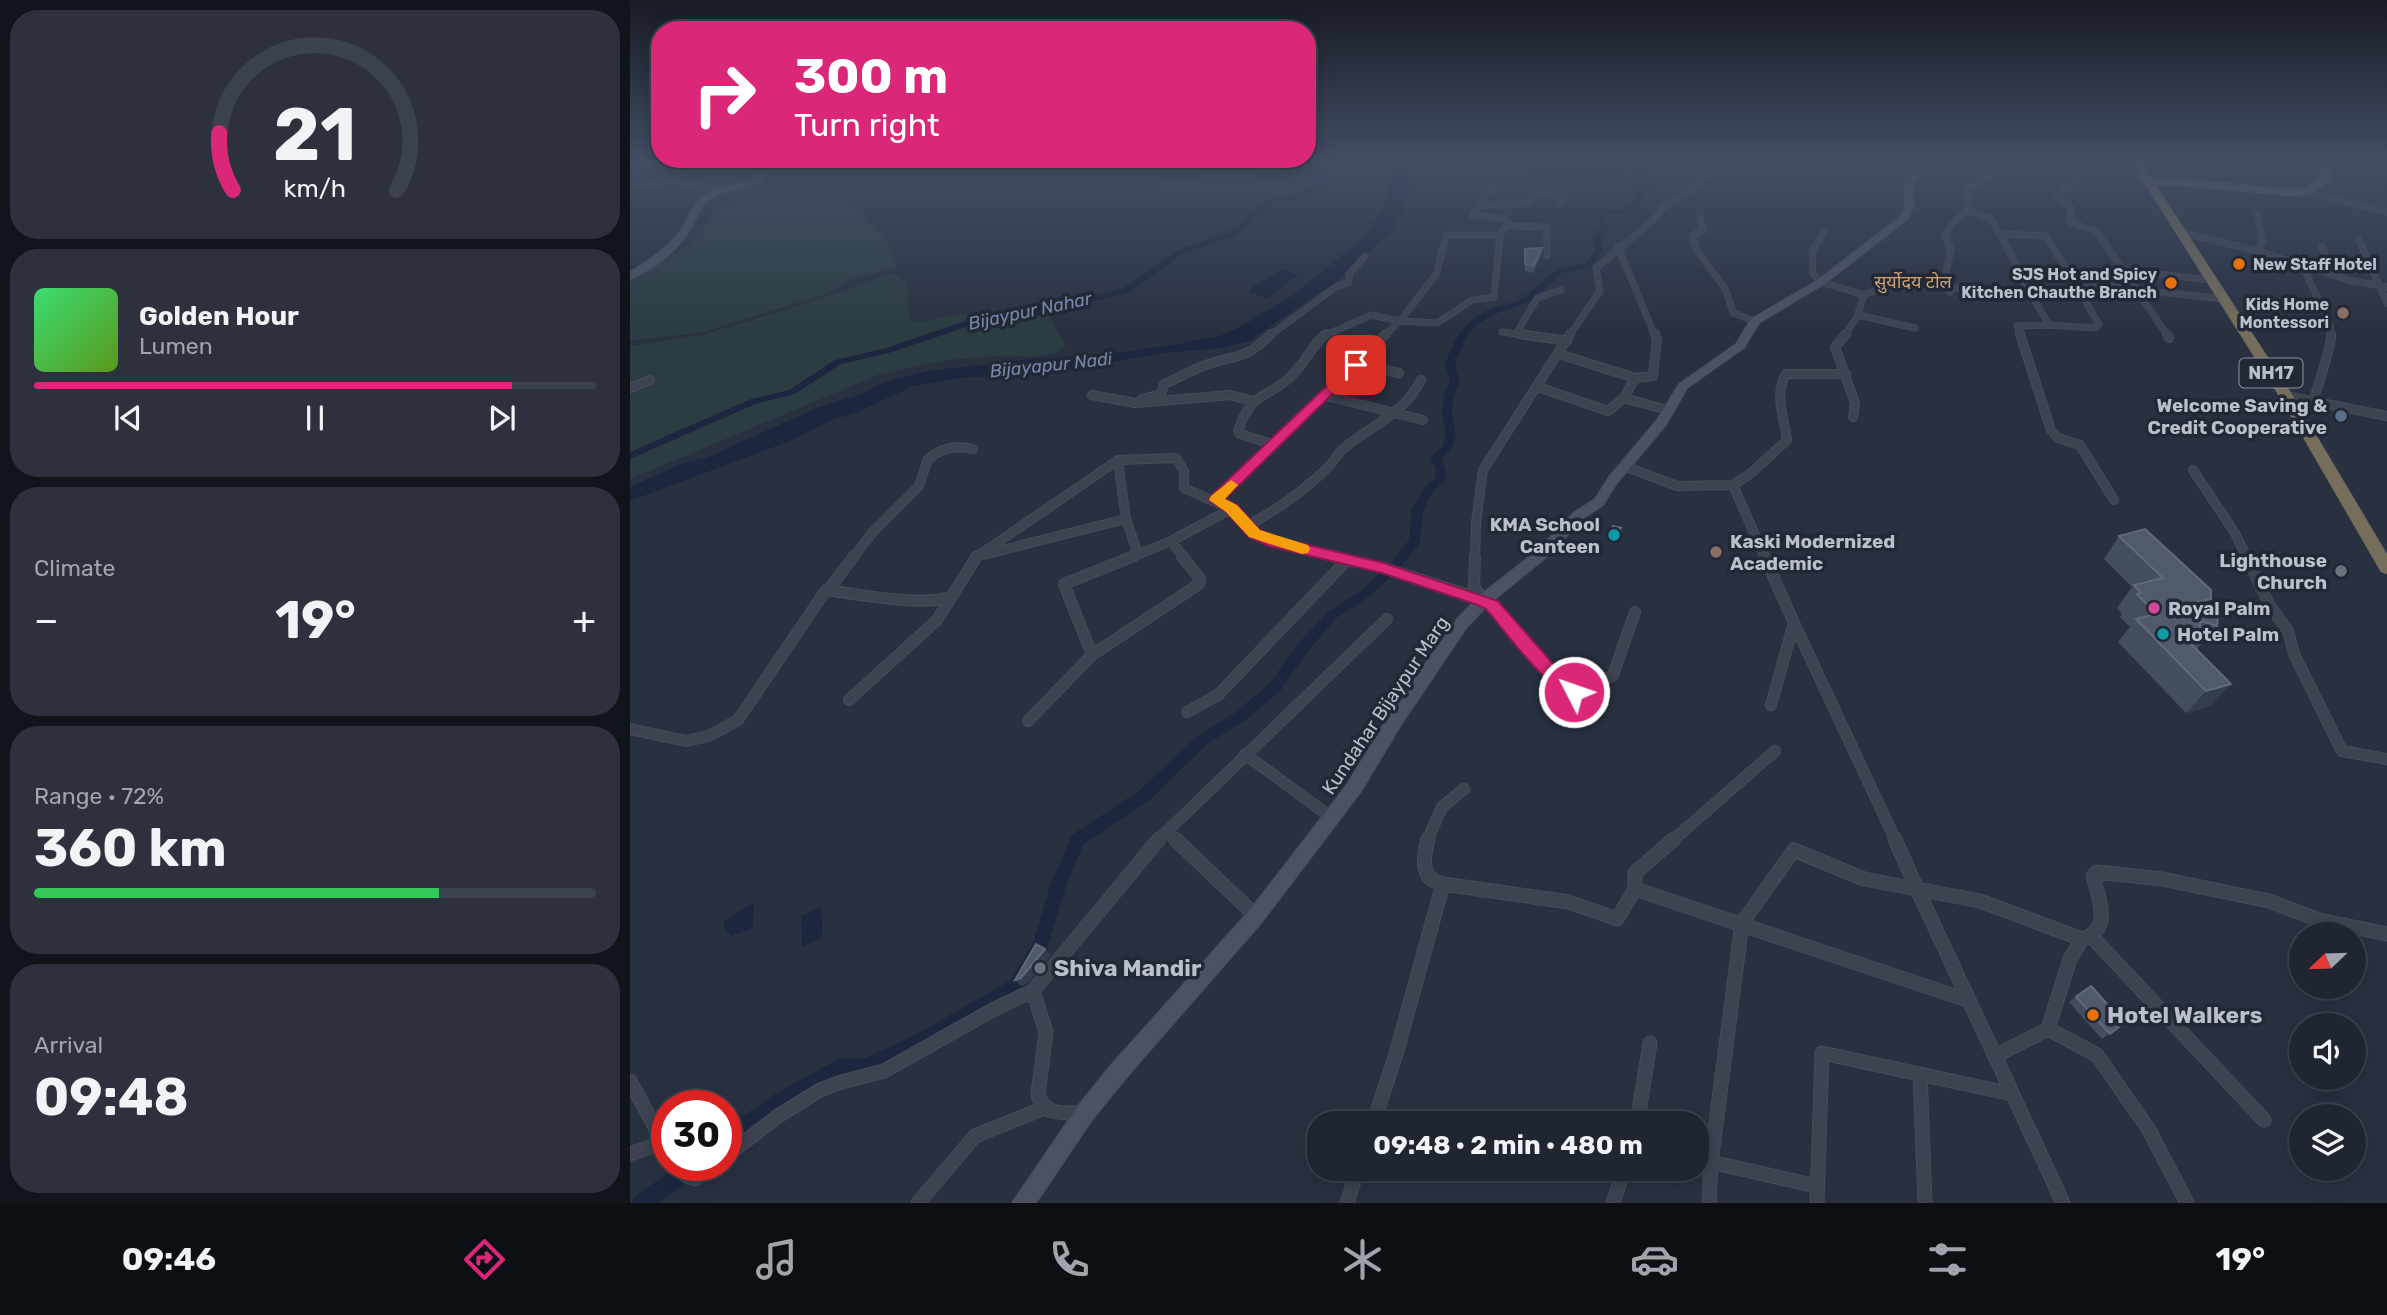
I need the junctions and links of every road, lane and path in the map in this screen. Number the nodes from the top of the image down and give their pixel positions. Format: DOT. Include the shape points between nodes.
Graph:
graph roads {
  1 [pos="693,218"];
  2 [pos="1491,218"];
  3 [pos="1656,218"];
  4 [pos="1904,218"];
  5 [pos="1959,218"];
  6 [pos="1988,218"];
  7 [pos="2070,218"];
  8 [pos="2172,218"];
  9 [pos="2259,218"];
  10 [pos="1700,219"];
  11 [pos="1506,226"];
  12 [pos="1825,231"];
  13 [pos="2181,232"];
  14 [pos="1500,234"];
  15 [pos="2000,234"];
  16 [pos="2359,240"];
  17 [pos="2322,246"];
  18 [pos="1618,247"];
  19 [pos="2258,251"];
  20 [pos="1365,256"];
  21 [pos="1547,256"];
  22 [pos="2302,265"];
  23 [pos="2123,270"];
  24 [pos="2327,274"];
  25 [pos="630,276"];
  26 [pos="2210,280"];
  27 [pos="1821,282"];
  28 [pos="2075,283"];
  29 [pos="2384,286"];
  30 [pos="1561,290"];
  31 [pos="2137,290"];
  32 [pos="1950,292"];
  33 [pos="2031,294"];
  34 [pos="1864,295"];
  35 [pos="2224,299"];
  36 [pos="2387,303"];
  37 [pos="1858,315"];
  38 [pos="1400,321"];
  39 [pos="1755,321"];
  40 [pos="2049,325"];
  41 [pos="1915,328"];
  42 [pos="1502,332"];
  43 [pos="1516,334"];
  44 [pos="2169,338"];
  45 [pos="1567,341"];
  46 [pos="1559,354"];
  47 [pos="1356,365"];
  48 [pos="1399,373"];
  49 [pos="1846,374"];
  50 [pos="1635,378"];
  51 [pos="650,380"];
  52 [pos="1421,380"];
  53 [pos="1538,387"];
  54 [pos="630,388"];
  55 [pos="1092,395"];
  56 [pos="1323,395"];
  57 [pos="2286,396"];
  58 [pos="1624,398"];
  59 [pos="1253,401"];
  60 [pos="1138,403"];
  61 [pos="2313,403"];
  62 [pos="1667,410"];
  63 [pos="1395,414"];
  64 [pos="2387,416"];
  65 [pos="1853,417"];
  66 [pos="1423,420"];
  67 [pos="1271,444"];
  68 [pos="973,449"];
  69 [pos="1118,460"];
  70 [pos="1627,467"];
  71 [pos="2193,470"];
  72 [pos="1733,485"];
  73 [pos="1216,500"];
  74 [pos="2114,500"];
  75 [pos="1231,509"];
  76 [pos="1126,519"];
  77 [pos="1247,526"];
  78 [pos="1171,541"];
  79 [pos="1138,554"];
  80 [pos="975,557"];
  81 [pos="1346,560"];
  82 [pos="2387,568"];
  83 [pos="830,589"];
  84 [pos="950,597"];
  85 [pos="1484,600"];
  86 [pos="1635,612"];
  87 [pos="1387,619"];
  88 [pos="1794,623"];
  89 [pos="1092,655"];
  90 [pos="849,701"];
  91 [pos="1771,705"];
  92 [pos="1187,712"];
  93 [pos="1028,722"];
  94 [pos="630,729"];
  95 [pos="1776,751"];
  96 [pos="1245,754"];
  97 [pos="2387,759"];
  98 [pos="1464,789"];
  99 [pos="1332,818"];
  100 [pos="1168,832"];
  101 [pos="1443,884"];
  102 [pos="1635,889"];
  103 [pos="1917,889"];
  104 [pos="1256,916"];
  105 [pos="1742,923"];
  106 [pos="2387,934"];
  107 [pos="2087,938"];
  108 [pos="1033,991"];
  109 [pos="1967,1000"];
  110 [pos="2048,1029"];
  111 [pos="1650,1043"];
  112 [pos="1995,1056"];
  113 [pos="1920,1074"];
  114 [pos="630,1081"];
  115 [pos="2012,1094"];
  116 [pos="1042,1109"];
  117 [pos="1377,1111"];
  118 [pos="1639,1111"];
  119 [pos="1085,1113"];
  120 [pos="2264,1120"];
  121 [pos="651,1121"];
  122 [pos="742,1144"];
  123 [pos="651,1149"];
  124 [pos="630,1154"];
  125 [pos="1711,1163"];
  126 [pos="1354,1181"];
  127 [pos="1620,1181"];
  128 [pos="1816,1186"];
  129 [pos="2062,1202"];
  130 [pos="918,1203"];
  131 [pos="1023,1203"];
  132 [pos="1347,1203"];
  133 [pos="1614,1203"];
  134 [pos="1709,1203"];
  135 [pos="1817,1203"];
  136 [pos="1925,1203"];
  137 [pos="2187,1203"];
  1 -- 25 [label="main road" via="664,254"];
  2 -- 11 [label="street" via="1504,219"];
  3 -- 18 [label="street"];
  4 -- 27 [label="main road, Kundahar Bijaypur Marg"];
  5 -- 32 [label="street" via="1945,237 1951,249 1946,272"];
  6 -- 15 [label="street"];
  7 -- 23 [label="street" via="2069,222 2096,231"];
  8 -- 13 [label="highway, NH17"];
  9 -- 19 [label="street" via="2262,240"];
  10 -- 39 [label="street" via="1704,230 1692,236 1698,252 1726,290 1733,313"];
  11 -- 14 [label="street"];
  11 -- 21 [label="street" via="1547,227"];
  12 -- 27 [label="street" via="1811,260 1813,274"];
  13 -- 19 [label="street"];
  13 -- 26 [label="highway, NH17"];
  14 -- 38 [label="street" via="1446,235 1437,273"];
  14 -- 38 [label="street" via="1492,298 1474,299 1437,323"];
  15 -- 28 [label="street" via="2046,236"];
  15 -- 33 [label="street"];
  16 -- 29 [label="street"];
  17 -- 24 [label="street"];
  18 -- 45 [label="street" via="1595,268 1600,292"];
  18 -- 50 [label="street" via="1657,340 1653,376"];
  19 -- 22 [label="street"];
  20 -- 60 [label="street" via="1349,274 1349,282 1314,302 1258,349 1172,379 1164,384 1162,393"];
  22 -- 24 [label="street"];
  22 -- 61 [label="street" via="2330,324 2332,344"];
  23 -- 26 [label="street"];
  23 -- 31 [label="street"];
  24 -- 29 [label="street"];
  26 -- 35 [label="highway, NH17"];
  27 -- 34 [label="street"];
  27 -- 39 [label="main road, Kundahar Bijaypur Marg"];
  28 -- 31 [label="street"];
  28 -- 40 [label="street" via="2098,327"];
  29 -- 36 [label="street"];
  30 -- 43 [label="street" via="1537,298"];
  31 -- 35 [label="street"];
  31 -- 44 [label="street"];
  32 -- 33 [label="street"];
  32 -- 34 [label="street" via="1899,287"];
  33 -- 40 [label="street"];
  34 -- 37 [label="street"];
  35 -- 57 [label="highway, NH17"];
  37 -- 41 [label="street"];
  37 -- 49 [label="street" via="1835,347"];
  38 -- 47 [label="street"];
  38 -- 59 [label="street" via="1367,315 1330,332 1293,376"];
  39 -- 62 [label="main road, Kundahar Bijaypur Marg" via="1740,346 1691,378"];
  40 -- 74 [label="street" via="2017,326 2039,400 2054,436 2078,444"];
  42 -- 43 [label="street"];
  43 -- 45 [label="street"];
  45 -- 46 [label="street"];
  46 -- 50 [label="street"];
  46 -- 53 [label="street"];
  47 -- 48 [label="street"];
  47 -- 56 [label="street"];
  49 -- 65 [label="street" via="1855,403"];
  49 -- 72 [label="street" via="1786,374 1779,390 1787,440 1773,448 1750,477"];
  50 -- 58 [label="street"];
  51 -- 54 [label="street"];
  52 -- 63 [label="street" via="1415,394"];
  53 -- 58 [label="street" via="1608,411"];
  53 -- 85 [label="street" via="1483,471 1474,587"];
  55 -- 60 [label="street"];
  56 -- 63 [label="street"];
  56 -- 67 [label="street"];
  57 -- 61 [label="street"];
  57 -- 82 [label="highway, NH17"];
  58 -- 62 [label="street"];
  59 -- 60 [label="street" via="1231,393"];
  59 -- 67 [label="street" via="1239,433"];
  61 -- 64 [label="street"];
  62 -- 70 [label="main road, Kundahar Bijaypur Marg"];
  63 -- 66 [label="street"];
  63 -- 77 [label="street" via="1343,449 1284,506"];
  67 -- 73 [label="street"];
  68 -- 83 [label="street" via="965,446 930,456 919,486 872,533"];
  69 -- 73 [label="street" via="1176,458 1183,464 1184,488"];
  69 -- 76 [label="street"];
  69 -- 80 [label="street"];
  70 -- 72 [label="street" via="1677,486"];
  70 -- 85 [label="main road, Kundahar Bijaypur Marg" via="1599,502"];
  71 -- 97 [label="street" via="2235,533 2270,606 2288,631 2294,654 2342,751"];
  72 -- 88 [label="street"];
  73 -- 75 [label="street"];
  75 -- 77 [label="street"];
  75 -- 78 [label="street"];
  76 -- 79 [label="street"];
  76 -- 80 [label="street"];
  77 -- 81 [label="street" via="1275,542"];
  78 -- 79 [label="street"];
  78 -- 89 [label="street" via="1201,581"];
  79 -- 89 [label="street" via="1064,584"];
  80 -- 84 [label="street"];
  81 -- 85 [label="street"];
  81 -- 92 [label="street" via="1218,695"];
  83 -- 84 [label="street" via="891,598"];
  83 -- 94 [label="street" via="823,592 738,720 721,732 680,743"];
  84 -- 90 [label="street" via="937,620"];
  85 -- 86 [label="street" via="1556,679 1574,692 1613,675"];
  85 -- 99 [label="main road, Kundahar Bijaypur Marg" via="1427,673"];
  87 -- 96 [label="street"];
  88 -- 91 [label="street"];
  88 -- 103 [label="street"];
  89 -- 93 [label="street"];
  95 -- 102 [label="street" via="1635,873"];
  96 -- 99 [label="street"];
  96 -- 100 [label="street"];
  98 -- 101 [label="street" via="1443,807 1428,837 1425,874"];
  99 -- 104 [label="main road, Kundahar Bijaypur Marg"];
  100 -- 104 [label="street"];
  100 -- 108 [label="street" via="1146,852"];
  101 -- 102 [label="street" via="1569,902 1617,919"];
  101 -- 117 [label="street"];
  102 -- 105 [label="street"];
  103 -- 105 [label="street" via="1864,879 1794,850"];
  103 -- 107 [label="street" via="1944,891"];
  103 -- 109 [label="street"];
  104 -- 119 [label="main road, Kundahar Bijaypur Marg"];
  105 -- 109 [label="street"];
  105 -- 125 [label="street"];
  106 -- 107 [label="street" via="2319,920 2269,901 2104,872 2093,876 2100,932"];
  107 -- 110 [label="street" via="2070,959"];
  107 -- 120 [label="street"];
  108 -- 116 [label="street" via="1046,1039 1036,1097"];
  108 -- 122 [label="street" via="1009,1000 888,1070 835,1084 776,1117"];
  109 -- 112 [label="street"];
  110 -- 112 [label="street"];
  110 -- 137 [label="street" via="2097,1055 2149,1130"];
  111 -- 118 [label="street"];
  112 -- 115 [label="street"];
  113 -- 115 [label="street"];
  113 -- 128 [label="street" via="1822,1053"];
  113 -- 136 [label="street"];
  114 -- 121 [label="street"];
  115 -- 129 [label="street"];
  116 -- 119 [label="street" via="1058,1116"];
  116 -- 130 [label="street" via="975,1136"];
  119 -- 131 [label="main road, Kundahar Bijaypur Marg"];
  123 -- 124 [label="street"];
  125 -- 128 [label="street"];
  125 -- 134 [label="street"];
  126 -- 132 [label="street"];
  127 -- 133 [label="street"];
  128 -- 135 [label="street"];
}
